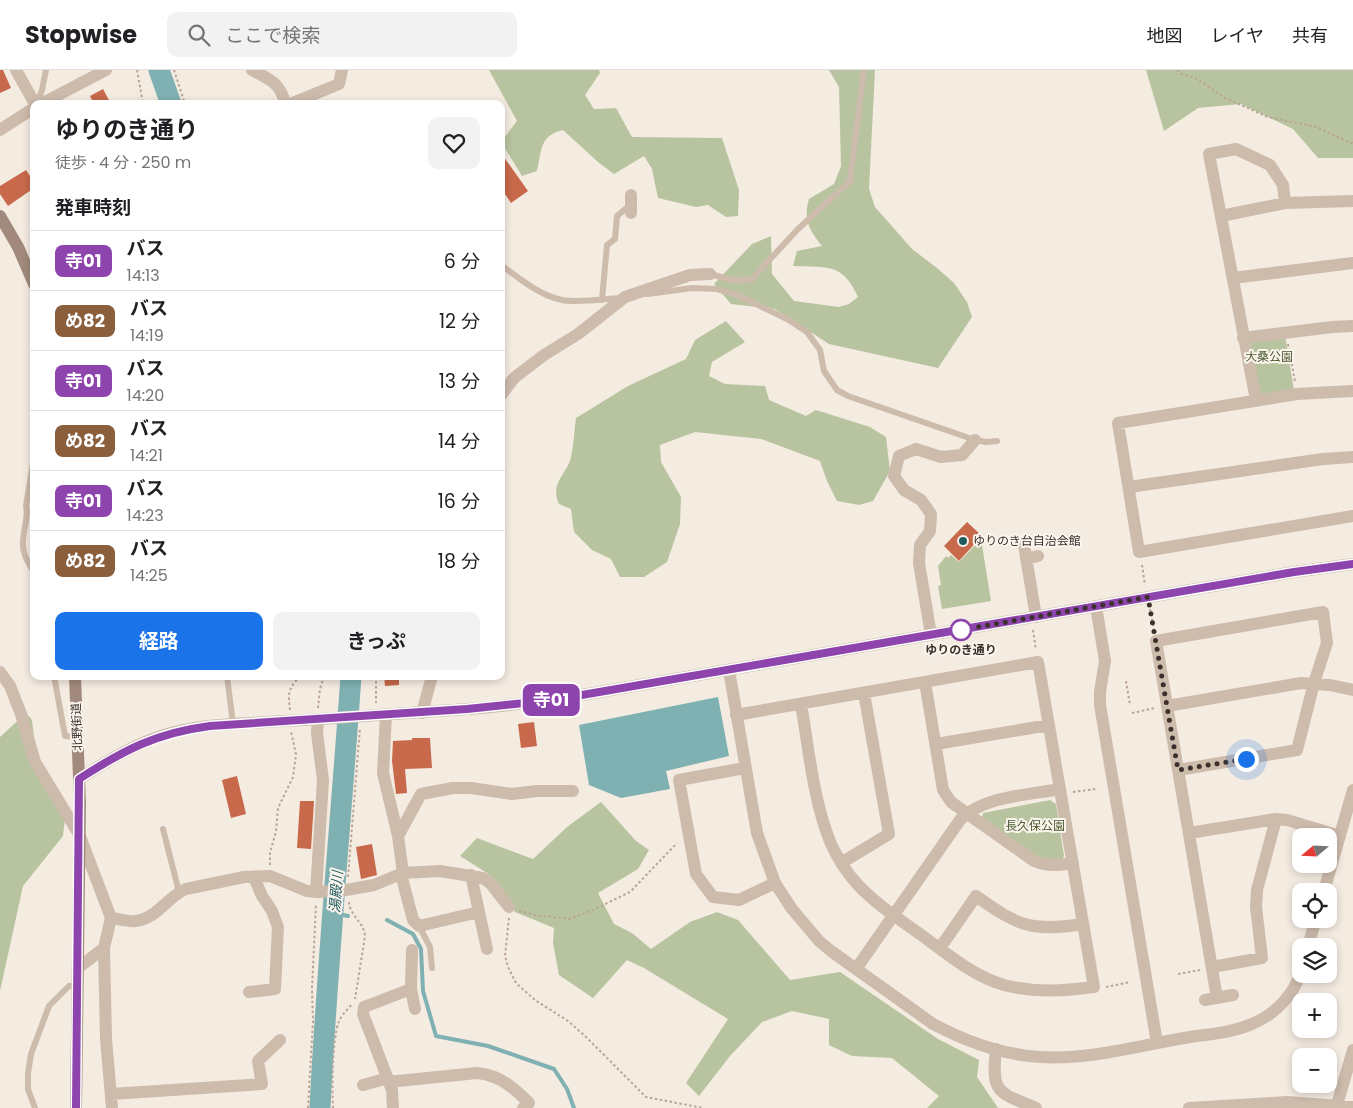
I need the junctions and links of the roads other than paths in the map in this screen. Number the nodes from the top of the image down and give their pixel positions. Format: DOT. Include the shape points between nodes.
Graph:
graph roads {
  1 [pos="16,70"];
  2 [pos="46,70"];
  3 [pos="106,70"];
  4 [pos="252,70"];
  5 [pos="342,70"];
  6 [pos="864,70"];
  7 [pos="35,100"];
  8 [pos="39,100"];
  9 [pos="46,100"];
  10 [pos="285,100"];
  11 [pos="300,100"];
  12 [pos="30,111"];
  13 [pos="0,130"];
  14 [pos="1353,201"];
  15 [pos="1285,203"];
  16 [pos="631,204"];
  17 [pos="0,216"];
  18 [pos="1221,216"];
  19 [pos="1353,264"];
  20 [pos="505,269"];
  21 [pos="710,274"];
  22 [pos="30,275"];
  23 [pos="1233,278"];
  24 [pos="625,297"];
  25 [pos="602,300"];
  26 [pos="1353,326"];
  27 [pos="1243,338"];
  28 [pos="505,390"];
  29 [pos="1353,391"];
  30 [pos="1256,400"];
  31 [pos="975,440"];
  32 [pos="997,441"];
  33 [pos="1353,457"];
  34 [pos="30,481"];
  35 [pos="1129,487"];
  36 [pos="1353,516"];
  37 [pos="1024,545"];
  38 [pos="1353,564"];
  39 [pos="30,566"];
  40 [pos="1096,606"];
  41 [pos="1033,617"];
  42 [pos="931,635"];
  43 [pos="728,670"];
  44 [pos="0,672"];
  45 [pos="55,680"];
  46 [pos="75,680"];
  47 [pos="228,680"];
  48 [pos="431,680"];
  49 [pos="925,682"];
  50 [pos="1314,683"];
  51 [pos="1353,690"];
  52 [pos="864,693"];
  53 [pos="801,704"];
  54 [pos="1167,706"];
  55 [pos="422,713"];
  56 [pos="381,715"];
  57 [pos="736,715"];
  58 [pos="317,719"];
  59 [pos="233,724"];
  60 [pos="1049,725"];
  61 [pos="78,737"];
  62 [pos="936,744"];
  63 [pos="745,768"];
  64 [pos="1178,770"];
  65 [pos="79,779"];
  66 [pos="1353,790"];
  67 [pos="573,791"];
  68 [pos="1060,792"];
  69 [pos="967,813"];
  70 [pos="1276,819"];
  71 [pos="163,829"];
  72 [pos="1189,833"];
  73 [pos="80,836"];
  74 [pos="398,836"];
  75 [pos="1340,836"];
  76 [pos="841,863"];
  77 [pos="1073,863"];
  78 [pos="402,873"];
  79 [pos="471,875"];
  80 [pos="254,877"];
  81 [pos="775,882"];
  82 [pos="1326,883"];
  83 [pos="179,892"];
  84 [pos="317,892"];
  85 [pos="509,906"];
  86 [pos="479,912"];
  87 [pos="894,915"];
  88 [pos="111,918"];
  89 [pos="1083,924"];
  90 [pos="419,926"];
  91 [pos="104,948"];
  92 [pos="940,948"];
  93 [pos="487,949"];
  94 [pos="412,950"];
  95 [pos="1212,967"];
  96 [pos="78,968"];
  97 [pos="432,968"];
  98 [pos="856,969"];
  99 [pos="1295,983"];
  100 [pos="77,985"];
  101 [pos="411,989"];
  102 [pos="249,992"];
  103 [pos="1233,995"];
  104 [pos="415,1009"];
  105 [pos="280,1040"];
  106 [pos="1158,1042"];
  107 [pos="996,1050"];
  108 [pos="1353,1050"];
  109 [pos="388,1080"];
  110 [pos="363,1085"];
  111 [pos="111,1094"];
  112 [pos="1337,1105"];
  113 [pos="1353,1107"];
  114 [pos="35,1108"];
  115 [pos="76,1108"];
  116 [pos="112,1108"];
  117 [pos="393,1108"];
  118 [pos="523,1108"];
  119 [pos="1036,1108"];
  120 [pos="1189,1108"];
  1 -- 7 [label="street"];
  2 -- 8 [label="lane"];
  3 -- 9 [label="street"];
  4 -- 10 [label="street" via="280,86"];
  5 -- 11 [label="street" via="339,84"];
  6 -- 21 [label="lane" via="850,181 797,230 752,279 736,281"];
  12 -- 13 [label="street"];
  14 -- 15 [label="street"];
  15 -- 18 [label="street"];
  15 -- 18 [label="street" via="1283,185 1270,165 1236,149 1209,154"];
  16 -- 25 [label="lane" via="617,216 615,239 607,245"];
  17 -- 22 [label="main road"];
  18 -- 23 [label="street"];
  19 -- 23 [label="street"];
  20 -- 25 [label="lane" via="537,290 562,300"];
  21 -- 24 [label="street" via="690,275"];
  23 -- 27 [label="street"];
  24 -- 25 [label="lane"];
  24 -- 28 [label="street" via="514,378"];
  24 -- 31 [label="lane" via="692,288 735,294 807,332 820,350 824,371 837,390"];
  26 -- 27 [label="street"];
  27 -- 30 [label="street"];
  29 -- 30 [label="street"];
  30 -- 35 [label="street" via="1118,423"];
  31 -- 32 [label="lane"];
  31 -- 42 [label="street" via="962,455 941,457 916,449 899,456 894,476 904,490 921,500 931,514 930,531 920,545 919,563"];
  33 -- 35 [label="street"];
  34 -- 39 [label="lane" via="22,551"];
  35 -- 36 [label="street" via="1139,552"];
  37 -- 41 [label="street" via="1032,557"];
  38 -- 40 [label="street"];
  40 -- 41 [label="street"];
  40 -- 106 [label="street" via="1104,661 1100,705"];
  41 -- 42 [label="street"];
  42 -- 43 [label="street"];
  43 -- 55 [label="street" via="553,700"];
  43 -- 57 [label="street"];
  44 -- 73 [label="street" via="10,686 21,714 35,762"];
  45 -- 61 [label="lane" via="65,736"];
  46 -- 61 [label="main road, 北野街道"];
  47 -- 59 [label="lane"];
  48 -- 55 [label="street"];
  49 -- 52 [label="street"];
  49 -- 60 [label="street" via="1038,662"];
  49 -- 62 [label="street"];
  50 -- 51 [label="street"];
  50 -- 54 [label="street"];
  50 -- 54 [label="street" via="1327,643 1323,612 1156,641"];
  50 -- 64 [label="street" via="1297,750"];
  52 -- 53 [label="street"];
  52 -- 76 [label="street" via="889,834"];
  53 -- 57 [label="street"];
  53 -- 76 [label="street" via="819,806"];
  54 -- 64 [label="street"];
  55 -- 56 [label="street"];
  56 -- 58 [label="street" via="359,722"];
  56 -- 74 [label="street" via="384,773"];
  57 -- 63 [label="street"];
  58 -- 59 [label="street, bridge"];
  58 -- 84 [label="street" via="323,780"];
  59 -- 65 [label="street" via="161,736 129,749"];
  60 -- 62 [label="street"];
  60 -- 68 [label="street"];
  61 -- 65 [label="main road, 北野街道"];
  62 -- 69 [label="street" via="943,790 951,802"];
  63 -- 81 [label="street" via="757,833"];
  63 -- 81 [label="street" via="679,780 696,874 713,897 739,900"];
  64 -- 72 [label="street"];
  65 -- 73 [label="main road, 北野街道"];
  66 -- 75 [label="street"];
  67 -- 74 [label="street" via="512,794 453,788 421,794"];
  68 -- 69 [label="street" via="993,801"];
  68 -- 77 [label="street"];
  69 -- 77 [label="street" via="1034,861 1053,866"];
  69 -- 87 [label="street"];
  70 -- 72 [label="street"];
  70 -- 75 [label="street"];
  70 -- 95 [label="street" via="1256,890 1262,958"];
  71 -- 83 [label="lane"];
  72 -- 95 [label="street"];
  73 -- 88 [label="street"];
  73 -- 96 [label="main road, 北野街道"];
  74 -- 78 [label="street"];
  75 -- 82 [label="street"];
  76 -- 87 [label="street" via="872,899"];
  77 -- 89 [label="street"];
  78 -- 79 [label="street" via="440,871"];
  78 -- 84 [label="street" via="383,882 348,890"];
  78 -- 90 [label="street" via="413,920"];
  79 -- 85 [label="street" via="483,878"];
  79 -- 86 [label="street"];
  80 -- 83 [label="street"];
  80 -- 84 [label="street" via="270,876"];
  80 -- 102 [label="street" via="278,927 275,989"];
  81 -- 98 [label="street" via="810,932"];
  83 -- 88 [label="street" via="158,911 139,920"];
  86 -- 90 [label="street"];
  86 -- 93 [label="street"];
  87 -- 92 [label="street"];
  87 -- 98 [label="street"];
  88 -- 91 [label="street"];
  89 -- 92 [label="street" via="1058,928 1031,926 1004,916 976,896"];
  89 -- 92 [label="street" via="1094,987 1048,991 1002,984 970,969"];
  90 -- 97 [label="lane" via="430,947"];
  91 -- 96 [label="street"];
  91 -- 111 [label="street"];
  94 -- 101 [label="street"];
  95 -- 103 [label="street" via="1211,999"];
  96 -- 100 [label="main road, 北野街道"];
  98 -- 107 [label="street" via="933,1024 967,1041"];
  99 -- 106 [label="street" via="1284,1001 1254,1023"];
  100 -- 114 [label="lane" via="69,986 49,1006 36,1038 28,1073 28,1089"];
  100 -- 115 [label="main road, 北野街道"];
  101 -- 104 [label="street"];
  101 -- 109 [label="street" via="363,1009"];
  105 -- 111 [label="street" via="258,1061 262,1084"];
  106 -- 107 [label="street" via="1063,1057"];
  107 -- 119 [label="street" via="994,1071 998,1086 1009,1096"];
  108 -- 112 [label="street"];
  109 -- 110 [label="street"];
  109 -- 117 [label="street"];
  109 -- 118 [label="street" via="483,1074 513,1086 529,1103"];
  111 -- 116 [label="street"];
  112 -- 113 [label="street"];
  112 -- 120 [label="street" via="1287,1102"];
}
